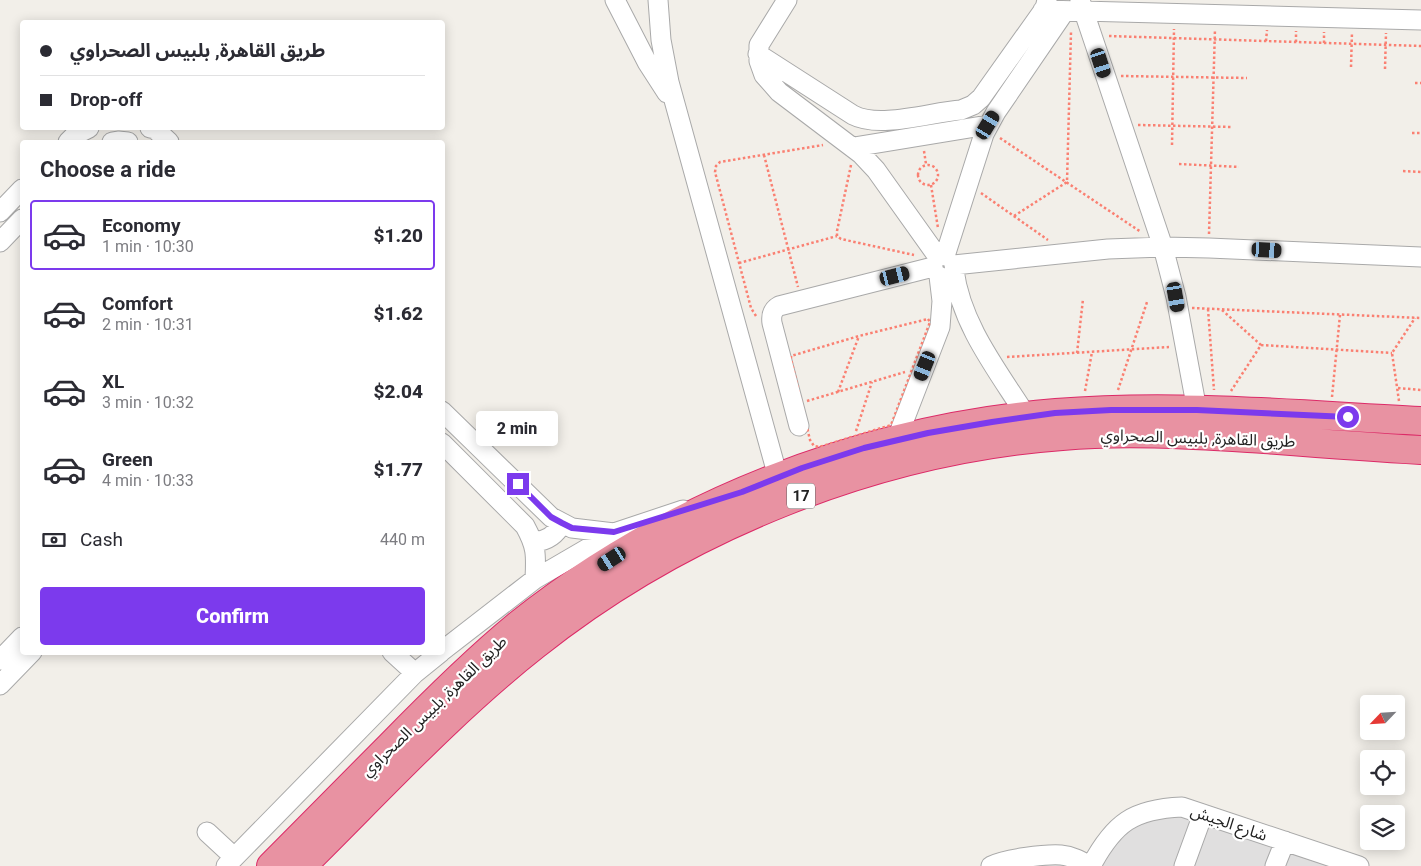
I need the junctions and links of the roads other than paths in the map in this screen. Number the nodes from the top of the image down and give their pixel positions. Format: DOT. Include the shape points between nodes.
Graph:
graph roads {
  1 [pos="615,0"];
  2 [pos="658,0"];
  3 [pos="787,0"];
  4 [pos="1045,5"];
  5 [pos="1075,8"];
  6 [pos="1421,20"];
  7 [pos="758,54"];
  8 [pos="674,102"];
  9 [pos="987,127"];
  10 [pos="85,130"];
  11 [pos="156,130"];
  12 [pos="70,140"];
  13 [pos="166,140"];
  14 [pos="849,144"];
  15 [pos="20,191"];
  16 [pos="0,212"];
  17 [pos="20,221"];
  18 [pos="0,242"];
  19 [pos="1163,247"];
  20 [pos="1421,257"];
  21 [pos="943,263"];
  22 [pos="968,321"];
  23 [pos="940,327"];
  24 [pos="1210,411"];
  25 [pos="445,414"];
  26 [pos="1027,417"];
  27 [pos="1412,420"];
  28 [pos="799,426"];
  29 [pos="896,440"];
  30 [pos="445,446"];
  31 [pos="1421,450"];
  32 [pos="778,477"];
  33 [pos="742,492"];
  34 [pos="562,523"];
  35 [pos="614,532"];
  36 [pos="534,542"];
  37 [pos="535,579"];
  38 [pos="20,639"];
  39 [pos="445,650"];
  40 [pos="29,655"];
  41 [pos="395,655"];
  42 [pos="438,655"];
  43 [pos="0,660"];
  44 [pos="415,673"];
  45 [pos="0,685"];
  46 [pos="1203,814"];
  47 [pos="206,832"];
  48 [pos="1285,841"];
  49 [pos="230,862"];
  50 [pos="271,866"];
  51 [pos="302,866"];
  52 [pos="991,866"];
  53 [pos="1091,866"];
  54 [pos="1184,866"];
  55 [pos="1275,866"];
  56 [pos="1358,866"];
  1 -- 8 [label="street" via="655,76"];
  2 -- 8 [label="street" via="663,54"];
  3 -- 7 [label="street" via="759,45"];
  4 -- 5 [label="street"];
  4 -- 7 [label="street" via="981,98 961,110 881,121 866,120 853,115"];
  5 -- 6 [label="street" via="1175,14"];
  5 -- 9 [label="street"];
  5 -- 19 [label="street" via="1092,36"];
  7 -- 14 [label="street" via="761,68 773,88"];
  8 -- 32 [label="street"];
  9 -- 14 [label="street"];
  9 -- 21 [label="street"];
  10 -- 12 [label="street"];
  11 -- 13 [label="street"];
  14 -- 21 [label="street" via="876,170"];
  15 -- 16 [label="street"];
  17 -- 18 [label="street"];
  19 -- 20 [label="street"];
  19 -- 21 [label="street"];
  19 -- 24 [label="street" via="1185,346"];
  21 -- 22 [label="street"];
  21 -- 23 [label="street"];
  21 -- 28 [label="street" via="776,308 772,323 798,404"];
  22 -- 23 [label="street"];
  22 -- 26 [label="street"];
  23 -- 29 [label="street" via="918,368"];
  24 -- 26 [label="highway, طريق القاهرة, بلبيس الصحراوي / 17" via="1111,410"];
  24 -- 27 [label="highway, طريق القاهرة, بلبيس الصحراوي / 17"];
  25 -- 34 [label="street" via="551,517"];
  26 -- 29 [label="highway, طريق القاهرة, بلبيس الصحراوي / 17"];
  29 -- 32 [label="highway, طريق القاهرة, بلبيس الصحراوي / 17"];
  30 -- 36 [label="street" via="525,526"];
  31 -- 51 [label="highway, طريق القاهرة, بلبيس الصحراوي / 17" via="1200,435 1120,433 1061,436 936,455 814,490 698,541 589,605 489,683"];
  32 -- 33 [label="highway, طريق القاهرة, بلبيس الصحراوي / 17"];
  33 -- 35 [label="street"];
  33 -- 50 [label="highway, طريق القاهرة, بلبيس الصحراوي / 17" via="626,550 519,625 463,673"];
  34 -- 35 [label="street" via="572,528"];
  34 -- 36 [label="street" via="551,537"];
  35 -- 37 [label="street"];
  36 -- 37 [label="street"];
  37 -- 39 [label="street"];
  38 -- 43 [label="street"];
  40 -- 45 [label="street"];
  41 -- 44 [label="street"];
  42 -- 44 [label="street"];
  44 -- 49 [label="street"];
  46 -- 48 [label="street, شارع الجيش"];
  46 -- 53 [label="street, شارع الجيش" via="1182,807 1160,808 1138,815 1118,827 1103,844"];
  46 -- 54 [label="street"];
  47 -- 49 [label="street"];
  48 -- 55 [label="street"];
  48 -- 56 [label="street, شارع الجيش"];
  52 -- 53 [label="street" via="1001,861 1062,855"];
}
